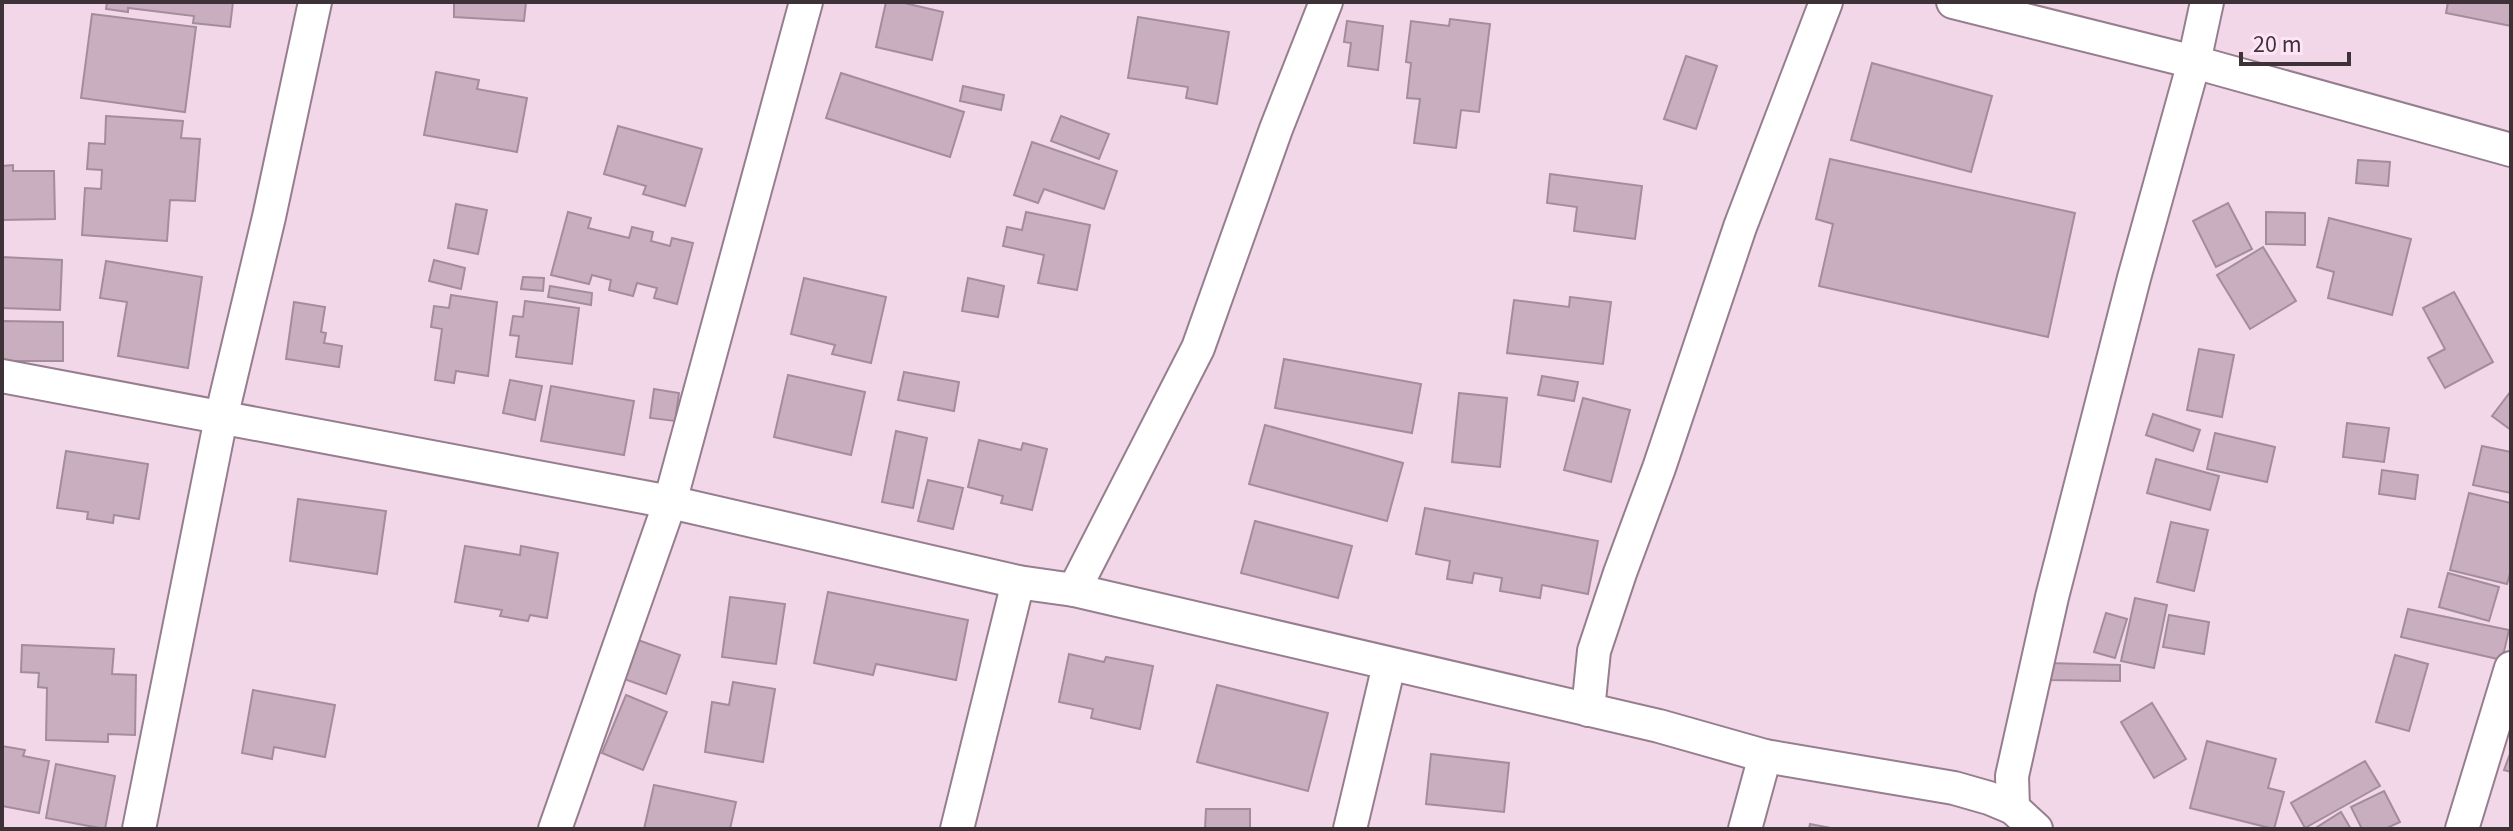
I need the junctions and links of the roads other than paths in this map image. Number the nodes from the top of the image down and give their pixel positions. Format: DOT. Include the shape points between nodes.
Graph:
graph roads {
  1 [pos="315,2"];
  2 [pos="806,2"];
  3 [pos="1326,2"];
  4 [pos="1826,2"];
  5 [pos="1953,2"];
  6 [pos="2207,2"];
  7 [pos="2194,62"];
  8 [pos="2511,150"];
  9 [pos="2,376"];
  10 [pos="221,418"];
  11 [pos="670,502"];
  12 [pos="1018,582"];
  13 [pos="1074,590"];
  14 [pos="1389,665"];
  15 [pos="2511,668"];
  16 [pos="1588,710"];
  17 [pos="1765,756"];
  18 [pos="2024,818"];
  19 [pos="139,829"];
  20 [pos="555,829"];
  21 [pos="957,829"];
  22 [pos="1350,829"];
  23 [pos="1745,829"];
  24 [pos="2462,829"];
  1 -- 10 [label="street"];
  2 -- 11 [label="street"];
  3 -- 13 [label="street" via="1198,348"];
  4 -- 16 [label="street" via="1740,227 1620,573 1594,651"];
  5 -- 7 [label="street"];
  6 -- 7 [label="street"];
  7 -- 8 [label="street"];
  7 -- 18 [label="street" via="2052,597 2012,776"];
  9 -- 10 [label="street"];
  10 -- 11 [label="street"];
  10 -- 19 [label="street"];
  11 -- 12 [label="street"];
  11 -- 20 [label="street"];
  12 -- 13 [label="street"];
  12 -- 21 [label="street"];
  13 -- 14 [label="street"];
  14 -- 16 [label="street"];
  14 -- 22 [label="street"];
  15 -- 24 [label="street"];
  16 -- 17 [label="street"];
  17 -- 18 [label="street" via="1954,788 1989,798"];
  17 -- 23 [label="street"];
}
